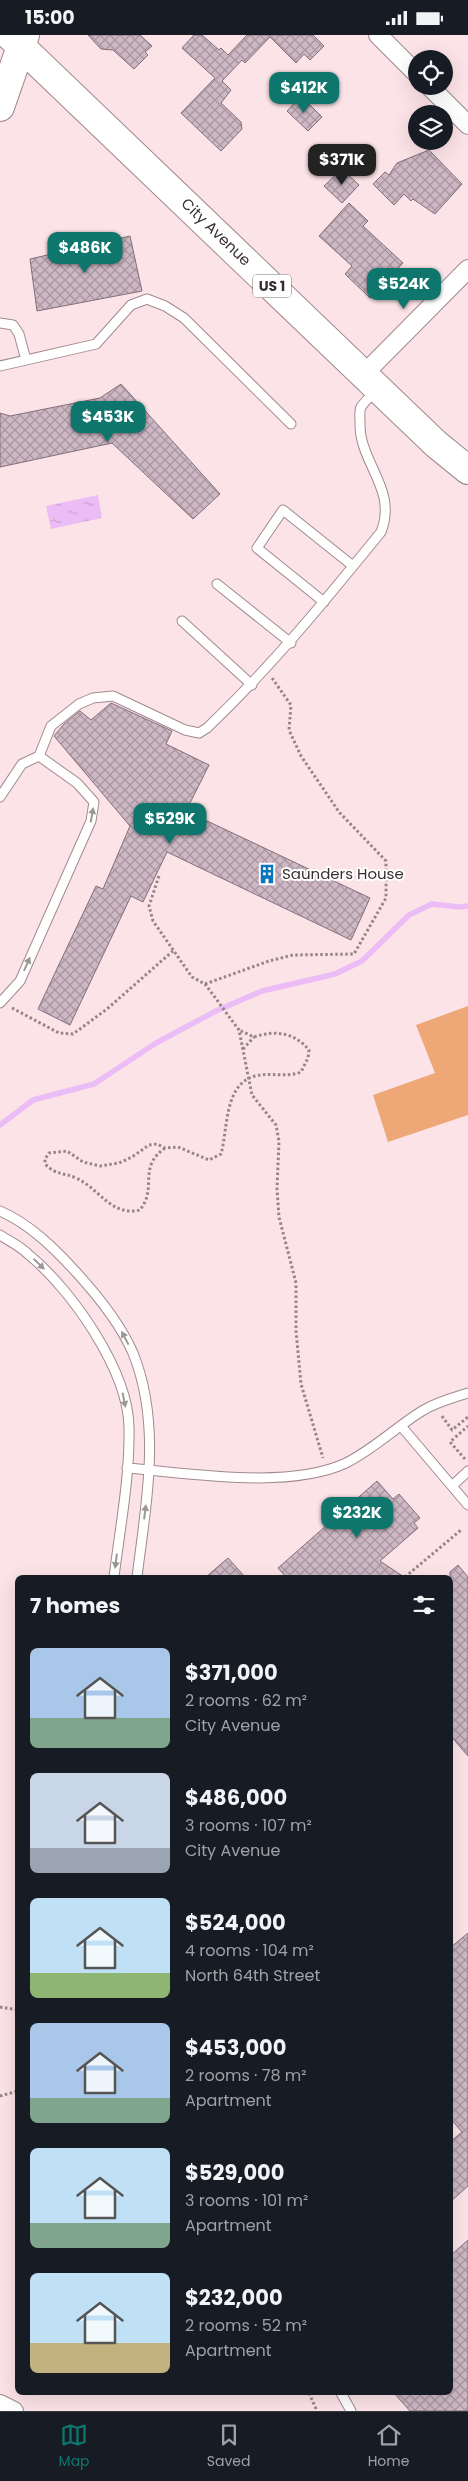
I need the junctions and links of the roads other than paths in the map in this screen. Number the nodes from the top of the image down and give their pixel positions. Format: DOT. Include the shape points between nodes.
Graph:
graph roads {
  1 [pos="378,35"];
  2 [pos="18,39"];
  3 [pos="408,65"];
  4 [pos="438,95"];
  5 [pos="0,107"];
  6 [pos="468,125"];
  7 [pos="468,269"];
  8 [pos="0,323"];
  9 [pos="26,360"];
  10 [pos="0,366"];
  11 [pos="371,381"];
  12 [pos="291,424"];
  13 [pos="468,469"];
  14 [pos="353,566"];
  15 [pos="217,584"];
  16 [pos="324,602"];
  17 [pos="182,621"];
  18 [pos="291,643"];
  19 [pos="252,685"];
  20 [pos="40,756"];
  21 [pos="0,797"];
  22 [pos="1,1003"];
  23 [pos="0,1211"];
  24 [pos="0,1235"];
  25 [pos="468,1393"];
  26 [pos="401,1426"];
  27 [pos="127,1468"];
  28 [pos="150,1470"];
  29 [pos="468,1471"];
  30 [pos="452,1485"];
  31 [pos="468,1505"];
  32 [pos="114,1575"];
  33 [pos="137,1575"];
  34 [pos="342,2395"];
  35 [pos="0,2404"];
  36 [pos="14,2411"];
  37 [pos="351,2411"];
  1 -- 3 [label="street"];
  2 -- 5 [label="highway"];
  2 -- 11 [label="highway, City Avenue / US 1"];
  4 -- 6 [label="street"];
  7 -- 11 [label="street"];
  8 -- 9 [label="lane" via="13,325"];
  9 -- 10 [label="lane"];
  9 -- 12 [label="lane" via="96,344 131,305 147,299 184,318"];
  11 -- 13 [label="highway, City Avenue / US 1" via="442,449"];
  11 -- 14 [label="lane" via="360,408 360,432 384,496 385,521 381,532"];
  14 -- 16 [label="lane"];
  14 -- 16 [label="lane" via="283,510 257,548"];
  15 -- 18 [label="lane"];
  16 -- 18 [label="lane"];
  17 -- 19 [label="lane"];
  18 -- 19 [label="lane"];
  19 -- 20 [label="lane" via="199,733 185,730 113,696 93,698 79,704 51,726"];
  20 -- 21 [label="lane" via="22,764"];
  22 -- 20 [label="lane, one-way" via="20,981 91,821 94,802 77,783"];
  28 -- 23 [label="lane, one-way" via="149,1422 142,1383 133,1353 117,1323 64,1258 40,1236"];
  24 -- 27 [label="lane, one-way" via="28,1253 52,1276 99,1340 114,1367 129,1425"];
  25 -- 26 [label="lane" via="423,1410"];
  26 -- 28 [label="lane" via="362,1454 327,1471 305,1475 228,1477"];
  26 -- 30 [label="lane"];
  27 -- 28 [label="lane"];
  27 -- 32 [label="lane, one-way"];
  33 -- 28 [label="lane, one-way"];
  29 -- 30 [label="lane"];
  30 -- 31 [label="lane"];
  34 -- 37 [label="lane"];
  35 -- 36 [label="street"];
}
